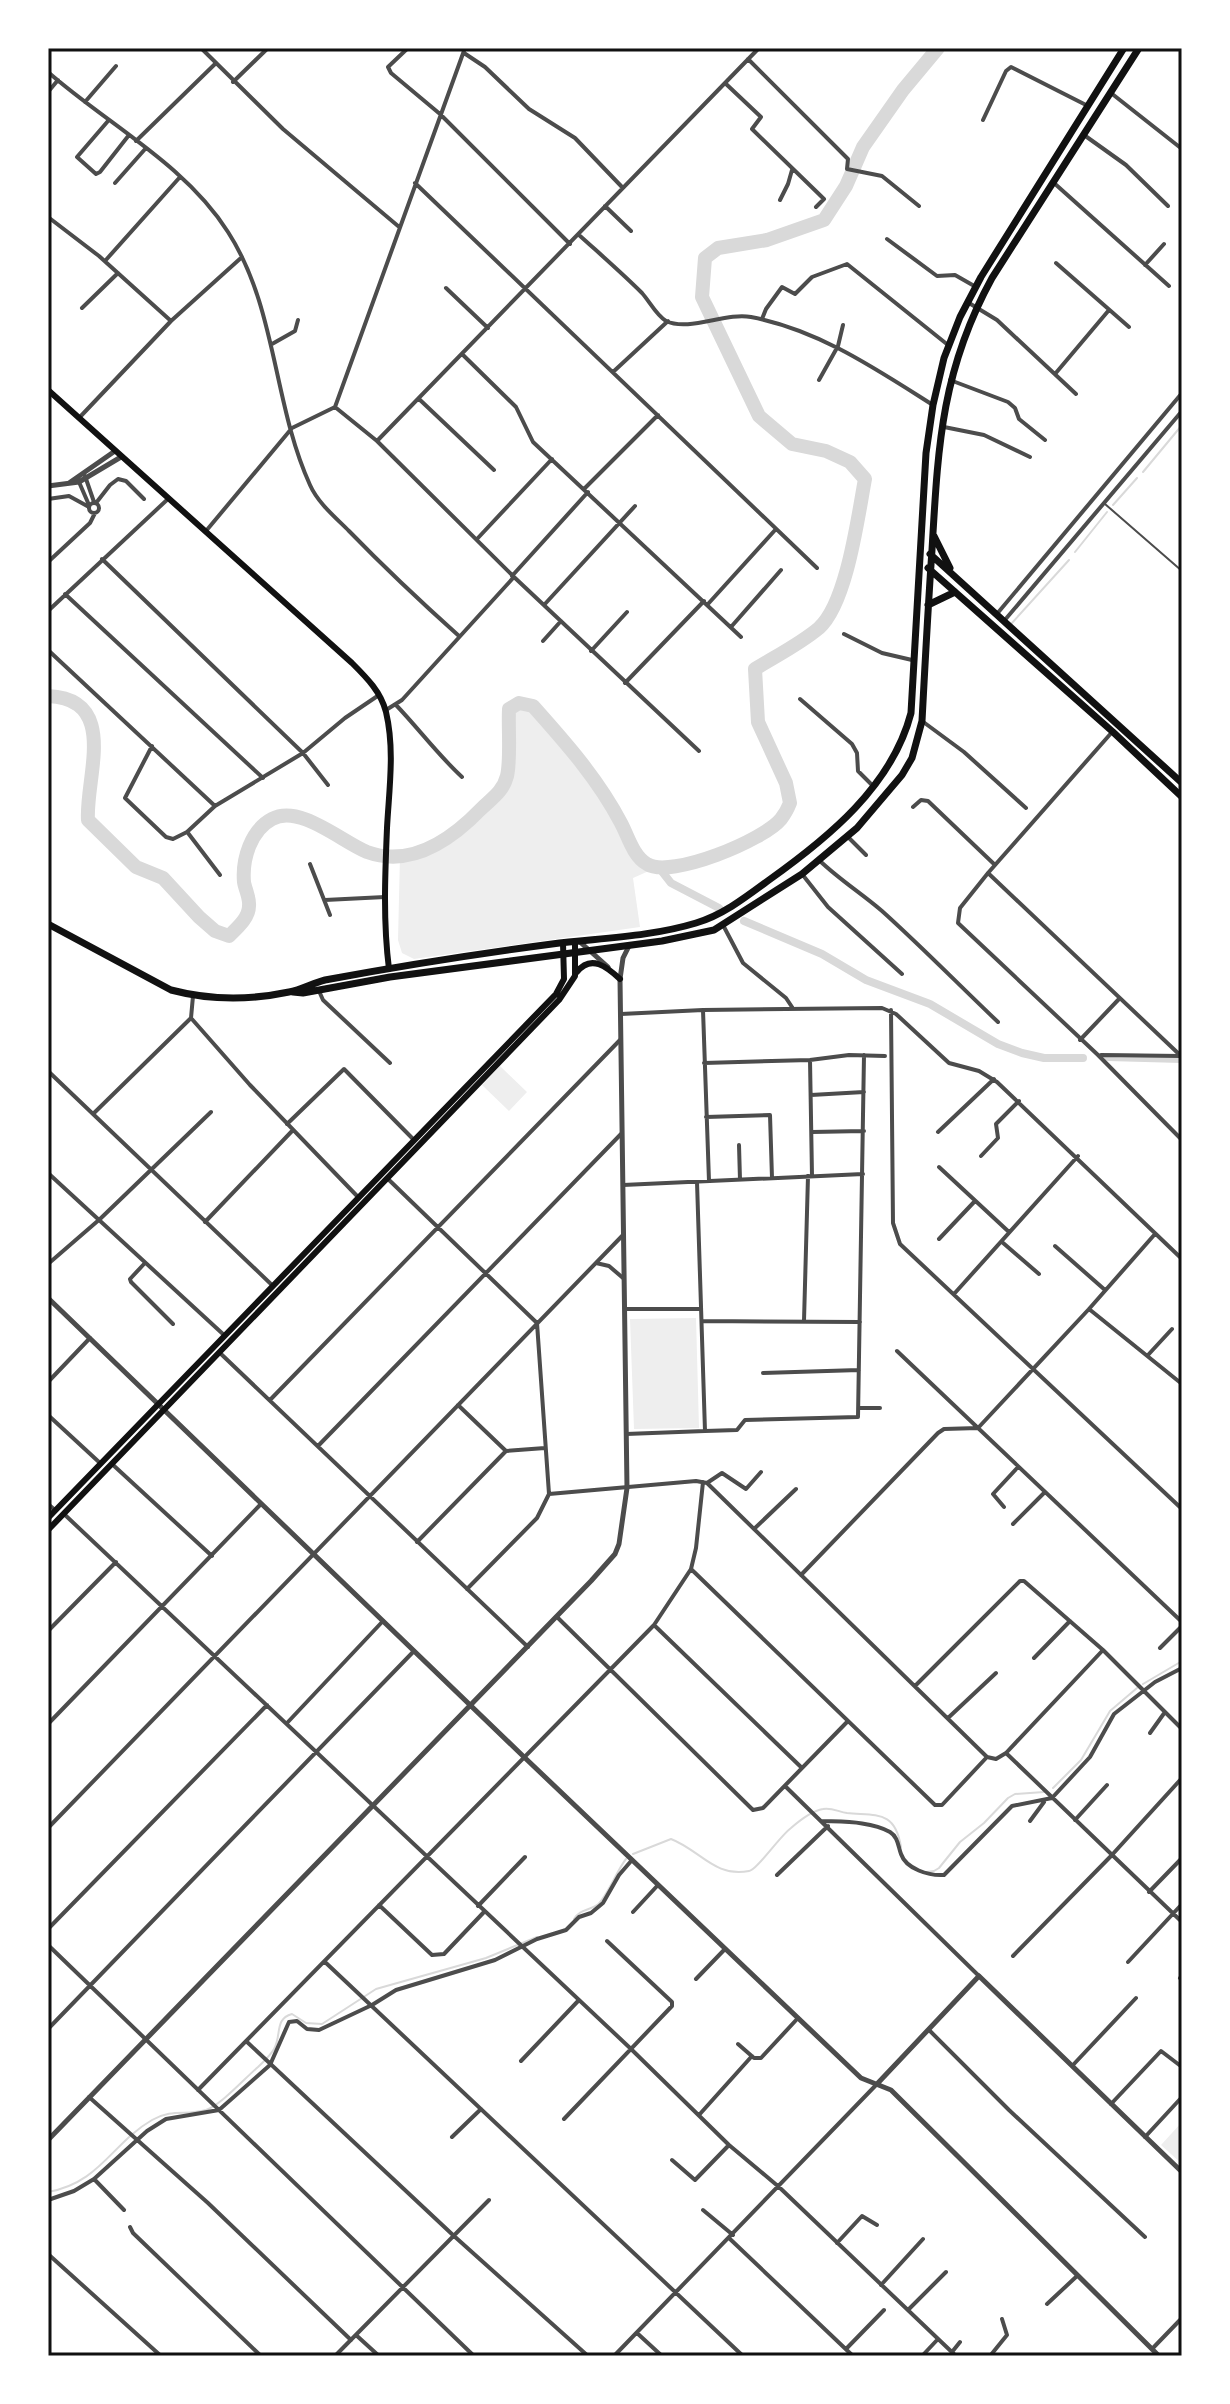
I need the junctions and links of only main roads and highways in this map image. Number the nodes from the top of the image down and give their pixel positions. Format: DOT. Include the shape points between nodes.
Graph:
graph roads {
  1 [pos="1139,48"];
  2 [pos="1122,51"];
  3 [pos="1131,60"];
  4 [pos="48,390"];
  5 [pos="933,534"];
  6 [pos="921,548"];
  7 [pos="932,556"];
  8 [pos="920,562"];
  9 [pos="930,570"];
  10 [pos="954,576"];
  11 [pos="955,592"];
  12 [pos="928,605"];
  13 [pos="1116,729"];
  14 [pos="1182,783"];
  15 [pos="1182,797"];
  16 [pos="793,863"];
  17 [pos="802,874"];
  18 [pos="48,924"];
  19 [pos="563,943"];
  20 [pos="577,945"];
  21 [pos="563,952"];
  22 [pos="389,969"];
  23 [pos="575,976"];
  24 [pos="620,979"];
  25 [pos="293,992"];
  26 [pos="434,1119"];
  27 [pos="441,1125"];
  28 [pos="275,1289"];
  29 [pos="103,1460"];
  30 [pos="112,1464"];
  31 [pos="57,1509"];
  32 [pos="64,1514"];
  33 [pos="48,1518"];
  34 [pos="48,1530"];
  1 -- 3 [label="main road"];
  2 -- 3 [label="main road"];
  2 -- 6 [label="main road" via="967,302 949,345 926,453"];
  3 -- 5 [label="main road" via="976,307 955,360 941,427"];
  4 -- 22 [label="main road" via="352,663 379,695 386,710 391,765 385,897"];
  5 -- 7 [label="main road"];
  5 -- 10 [label="main road"];
  6 -- 7 [label="main road"];
  6 -- 8 [label="main road"];
  7 -- 9 [label="main road"];
  7 -- 10 [label="main road"];
  8 -- 9 [label="main road"];
  8 -- 16 [label="main road" via="907,729 898,750 846,818"];
  9 -- 11 [label="main road"];
  9 -- 12 [label="main road"];
  10 -- 13 [label="main road"];
  11 -- 12 [label="main road"];
  11 -- 13 [label="main road"];
  12 -- 17 [label="main road" via="922,721 912,758 882,801"];
  13 -- 14 [label="main road"];
  13 -- 15 [label="main road"];
  16 -- 17 [label="main road"];
  16 -- 20 [label="main road" via="699,922"];
  17 -- 20 [label="main road" via="714,930 589,951"];
  18 -- 25 [label="main road" via="152,982 193,996"];
  19 -- 20 [label="main road"];
  19 -- 21 [label="main road"];
  19 -- 22 [label="main road"];
  20 -- 21 [label="main road"];
  20 -- 23 [label="main road"];
  21 -- 25 [label="main road"];
  21 -- 26 [label="main road" via="564,979 556,994"];
  22 -- 25 [label="main road" via="325,980"];
  23 -- 24 [label="main road" via="582,965 593,962"];
  23 -- 27 [label="main road" via="559,1000"];
  26 -- 27 [label="main road"];
  26 -- 28 [label="main road"];
  27 -- 28 [label="main road"];
  28 -- 29 [label="main road"];
  28 -- 30 [label="main road"];
  29 -- 30 [label="main road"];
  29 -- 31 [label="main road"];
  30 -- 32 [label="main road"];
  31 -- 32 [label="main road"];
  31 -- 33 [label="main road"];
  32 -- 34 [label="main road"];
}
